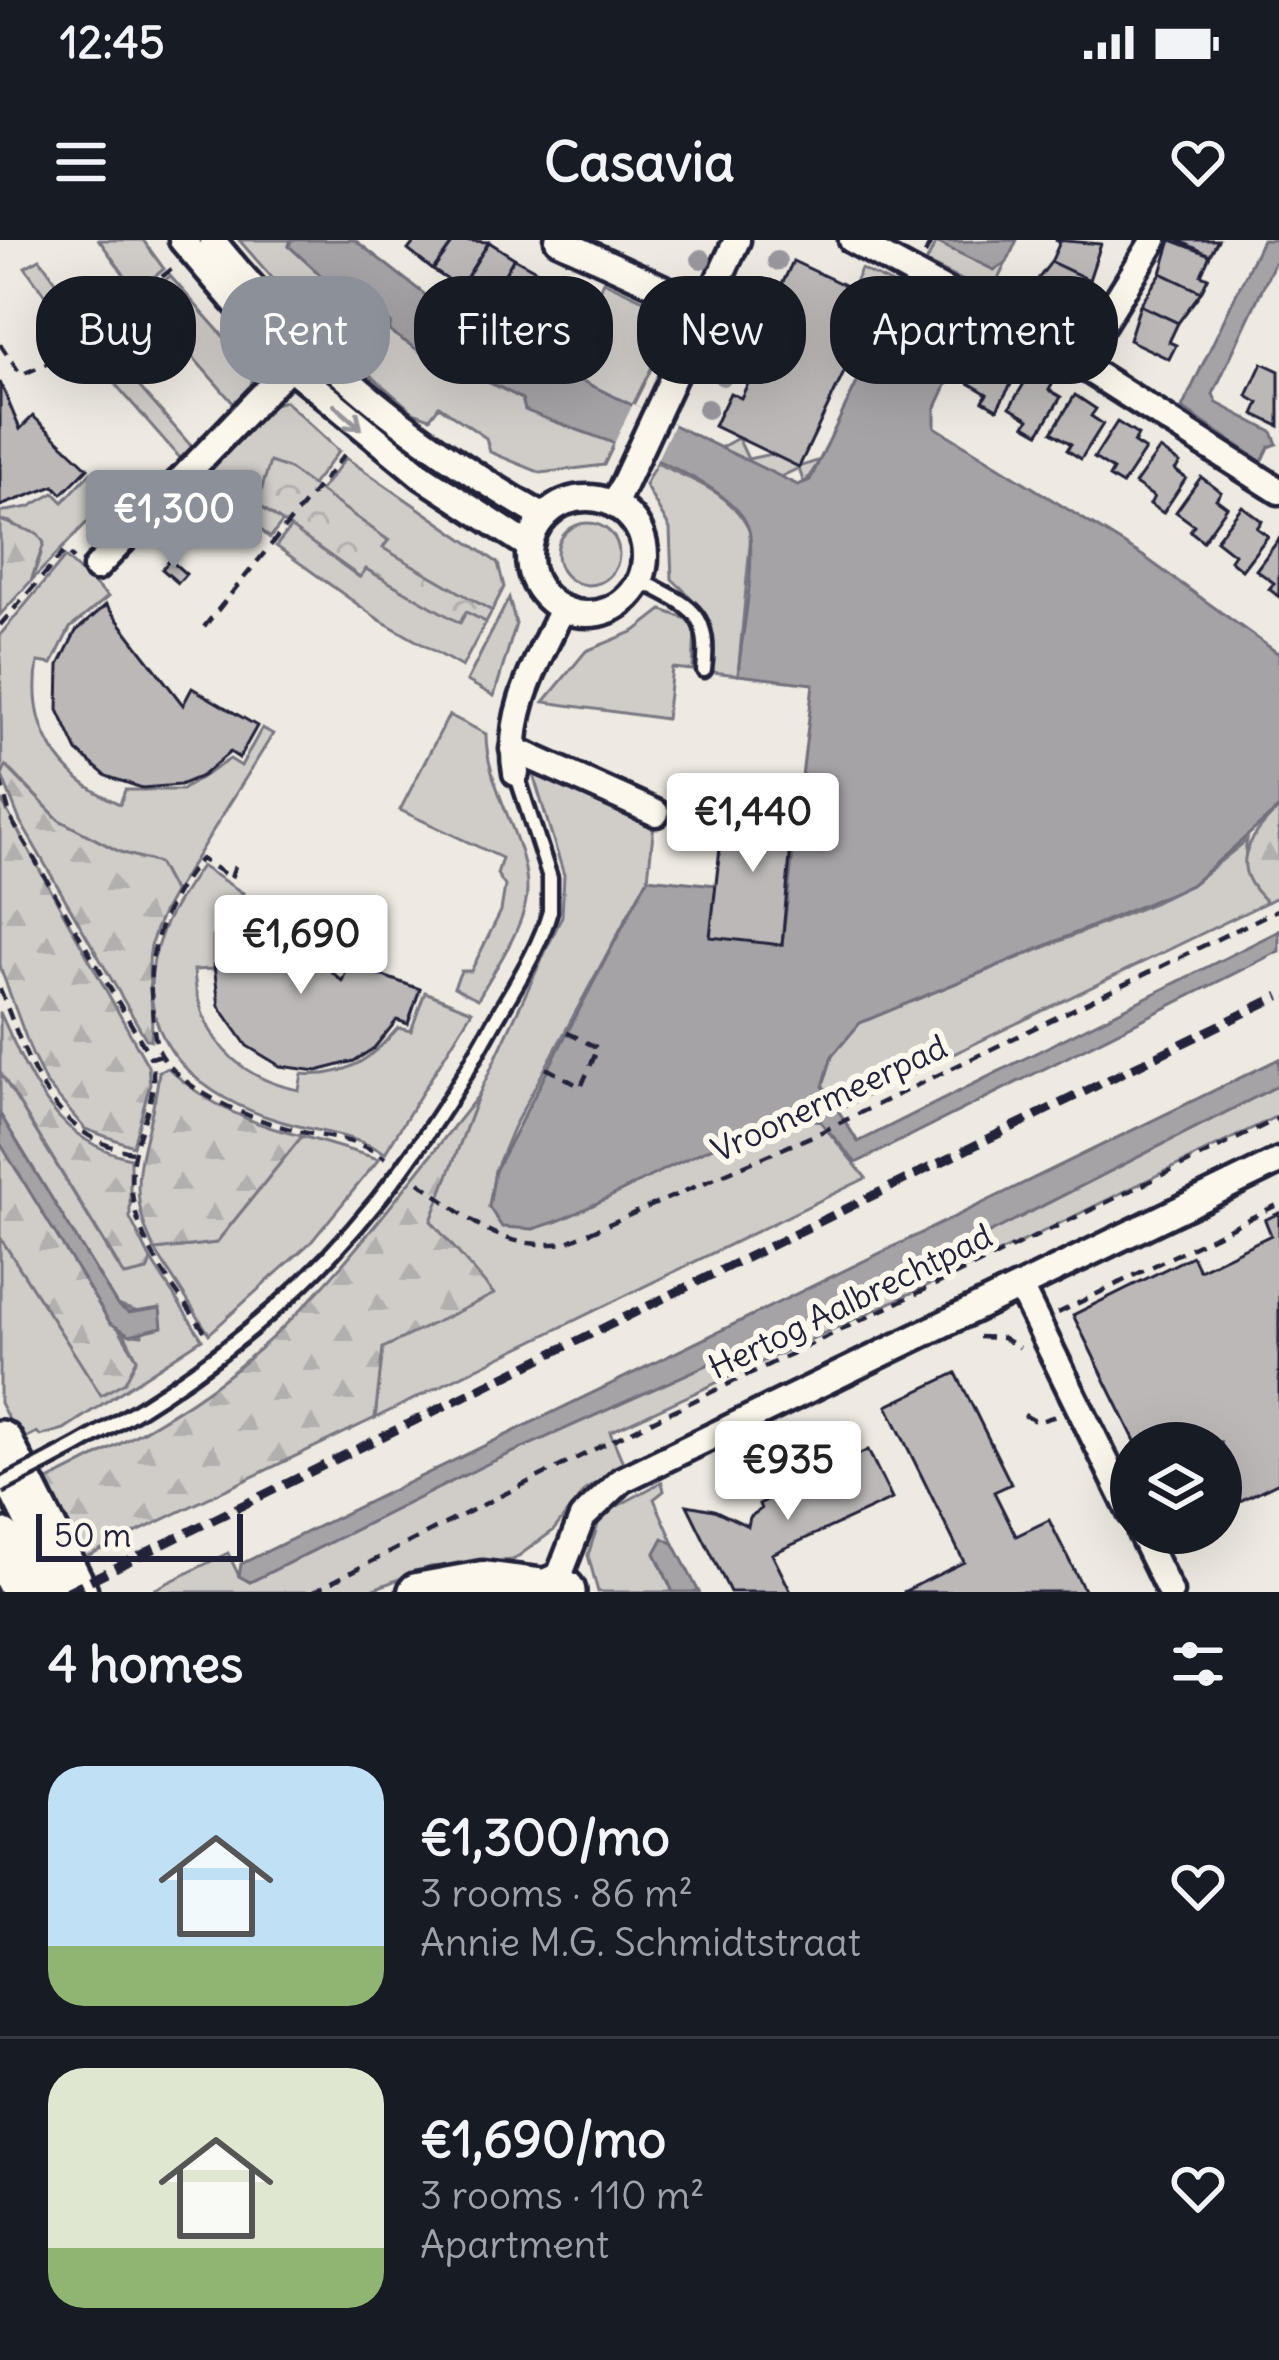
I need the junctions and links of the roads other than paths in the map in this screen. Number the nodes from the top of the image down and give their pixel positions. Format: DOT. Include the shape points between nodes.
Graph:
graph roads {
  1 [pos="212,240"];
  2 [pos="558,240"];
  3 [pos="737,240"];
  4 [pos="852,240"];
  5 [pos="1154,240"];
  6 [pos="180,252"];
  7 [pos="244,276"];
  8 [pos="637,276"];
  9 [pos="719,276"];
  10 [pos="918,276"];
  11 [pos="220,294"];
  12 [pos="1118,298"];
  13 [pos="274,384"];
  14 [pos="311,384"];
  15 [pos="352,384"];
  16 [pos="669,384"];
  17 [pos="1111,384"];
  18 [pos="1279,491"];
  19 [pos="614,505"];
  20 [pos="544,517"];
  21 [pos="529,546"];
  22 [pos="96,568"];
  23 [pos="640,580"];
  24 [pos="562,609"];
  25 [pos="704,670"];
  26 [pos="514,761"];
  27 [pos="656,813"];
  28 [pos="1279,1161"];
  29 [pos="1021,1289"];
  30 [pos="0,1444"];
  31 [pos="1110,1471"];
  32 [pos="0,1486"];
  33 [pos="0,1542"];
  34 [pos="1151,1554"];
  35 [pos="558,1591"];
  36 [pos="25,1592"];
  37 [pos="74,1592"];
  38 [pos="417,1592"];
  39 [pos="1169,1592"];
  1 -- 7 [label="street"];
  2 -- 8 [label="street"];
  3 -- 9 [label="street"];
  4 -- 10 [label="street"];
  5 -- 12 [label="street"];
  6 -- 11 [label="street"];
  13 -- 22 [label="street"];
  14 -- 21 [label="street, one-way" via="423,477"];
  15 -- 20 [label="street" via="434,452"];
  16 -- 19 [label="street"];
  17 -- 18 [label="street"];
  19 -- 20 [label="street" via="569,501"];
  19 -- 23 [label="street" via="644,546"];
  20 -- 21 [label="street"];
  21 -- 24 [label="street" via="538,588"];
  23 -- 24 [label="street" via="630,596 598,613"];
  23 -- 25 [label="lane" via="701,620"];
  24 -- 26 [label="street" via="525,688"];
  26 -- 27 [label="street"];
  26 -- 32 [label="lane, bridge" via="550,878 547,919 446,1108 316,1273 222,1355 138,1414"];
  28 -- 29 [label="street"];
  29 -- 31 [label="street"];
  29 -- 35 [label="street" via="617,1484 582,1518"];
  30 -- 37 [label="highway"];
  33 -- 36 [label="highway"];
  34 -- 39 [label="street"];
  35 -- 38 [label="main road" via="483,1580"];
}
